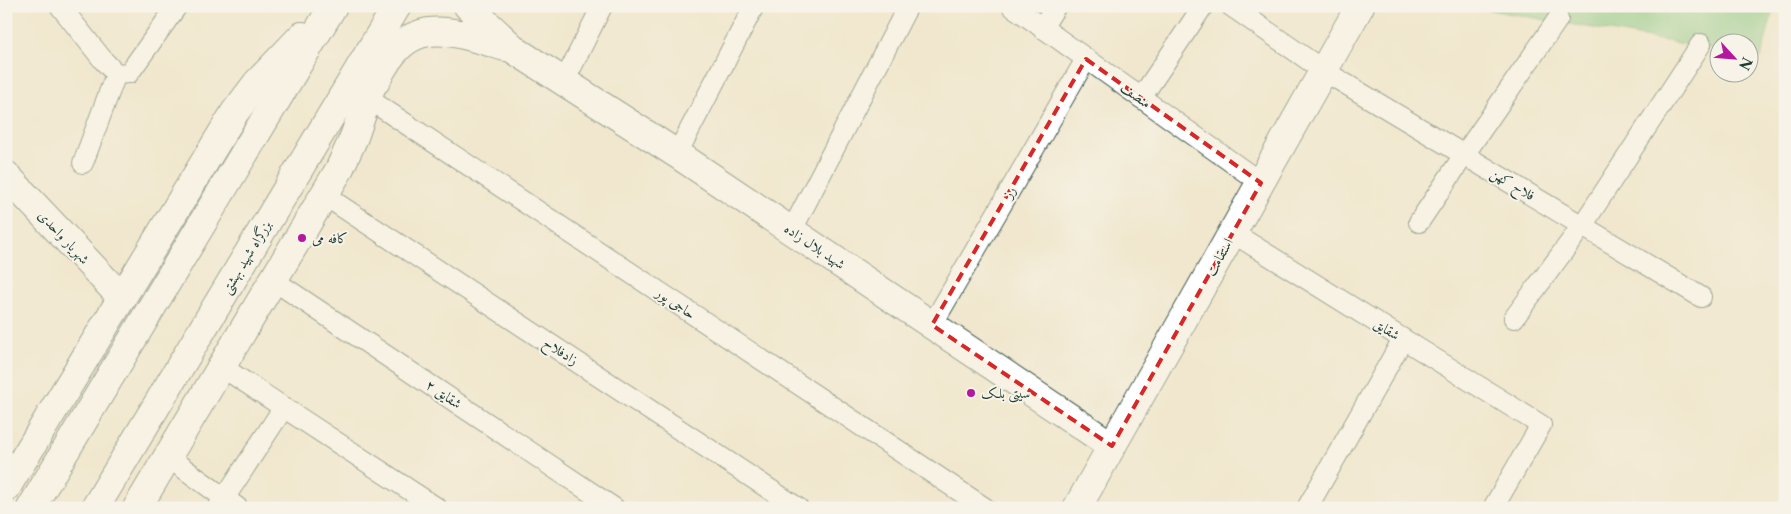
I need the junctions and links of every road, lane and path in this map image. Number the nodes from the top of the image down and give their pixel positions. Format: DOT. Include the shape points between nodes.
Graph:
graph roads {
  1 [pos="60,6"];
  2 [pos="177,6"];
  3 [pos="332,6"];
  4 [pos="398,6"];
  5 [pos="468,6"];
  6 [pos="602,6"];
  7 [pos="754,6"];
  8 [pos="908,6"];
  9 [pos="1012,6"];
  10 [pos="1056,6"];
  11 [pos="1203,6"];
  12 [pos="1231,6"];
  13 [pos="1360,6"];
  14 [pos="1558,19"];
  15 [pos="1042,28"];
  16 [pos="1701,44"];
  17 [pos="516,51"];
  18 [pos="1086,59"];
  19 [pos="1324,71"];
  20 [pos="123,73"];
  21 [pos="564,82"];
  22 [pos="367,98"];
  23 [pos="1142,98"];
  24 [pos="678,154"];
  25 [pos="1464,155"];
  26 [pos="83,162"];
  27 [pos="6,175"];
  28 [pos="1261,183"];
  29 [pos="324,195"];
  30 [pos="1419,222"];
  31 [pos="1582,226"];
  32 [pos="792,230"];
  33 [pos="1232,233"];
  34 [pos="274,280"];
  35 [pos="1701,297"];
  36 [pos="122,298"];
  37 [pos="1514,318"];
  38 [pos="932,325"];
  39 [pos="1402,339"];
  40 [pos="222,367"];
  41 [pos="284,407"];
  42 [pos="1112,446"];
  43 [pos="168,457"];
  44 [pos="6,488"];
  45 [pos="227,505"];
  46 [pos="31,508"];
  47 [pos="95,508"];
  48 [pos="137,508"];
  49 [pos="437,508"];
  50 [pos="614,508"];
  51 [pos="798,508"];
  52 [pos="985,508"];
  53 [pos="1077,508"];
  54 [pos="1307,508"];
  55 [pos="1493,508"];
  1 -- 20 [label="street" via="103,60"];
  2 -- 20 [label="street"];
  3 -- 36 [label="main road" via="239,106"];
  3 -- 46 [label="main road"];
  4 -- 22 [label="main road"];
  4 -- 47 [label="main road, بزرگراه شهید بهشتی"];
  5 -- 17 [label="main road, شهید بلال زاده"];
  6 -- 21 [label="street"];
  7 -- 24 [label="street"];
  8 -- 32 [label="street"];
  9 -- 15 [label="street, منصف"];
  10 -- 15 [label="street"];
  11 -- 23 [label="street"];
  12 -- 19 [label="street, فلاح کهن"];
  13 -- 19 [label="main road, استقامت"];
  14 -- 25 [label="street"];
  15 -- 18 [label="street, منصف"];
  16 -- 31 [label="street"];
  17 -- 21 [label="main road, شهید بلال زاده"];
  17 -- 22 [label="main road, شهید بلال زاده" via="460,33 426,31 404,42 386,60"];
  18 -- 23 [label="street, منصف"];
  18 -- 38 [label="street, رز"];
  19 -- 25 [label="street, فلاح کهن"];
  19 -- 28 [label="main road, استقامت"];
  20 -- 26 [label="street"];
  21 -- 24 [label="main road, شهید بلال زاده"];
  22 -- 29 [label="main road" via="348,153"];
  22 -- 52 [label="street, حاجی پور"];
  23 -- 28 [label="street, منصف"];
  24 -- 32 [label="main road, شهید بلال زاده"];
  25 -- 30 [label="street"];
  25 -- 31 [label="street, فلاح کهن"];
  27 -- 36 [label="main road, شهریار واحدی"];
  28 -- 33 [label="main road, استقامت"];
  29 -- 34 [label="main road"];
  29 -- 51 [label="street, زادفلاح"];
  31 -- 35 [label="street, فلاح کهن"];
  31 -- 37 [label="street"];
  32 -- 38 [label="main road, شهید بلال زاده"];
  33 -- 39 [label="street, شقایق"];
  33 -- 42 [label="main road, استقامت"];
  34 -- 40 [label="main road"];
  34 -- 50 [label="street, شقایق ۲"];
  36 -- 44 [label="main road"];
  38 -- 42 [label="main road, شهید بلال زاده"];
  39 -- 54 [label="street"];
  39 -- 55 [label="street, شقایق" via="1541,425"];
  40 -- 41 [label="street"];
  40 -- 43 [label="main road"];
  41 -- 45 [label="street"];
  41 -- 49 [label="street"];
  42 -- 53 [label="main road, استقامت"];
  43 -- 45 [label="street"];
  43 -- 48 [label="main road"];
}
